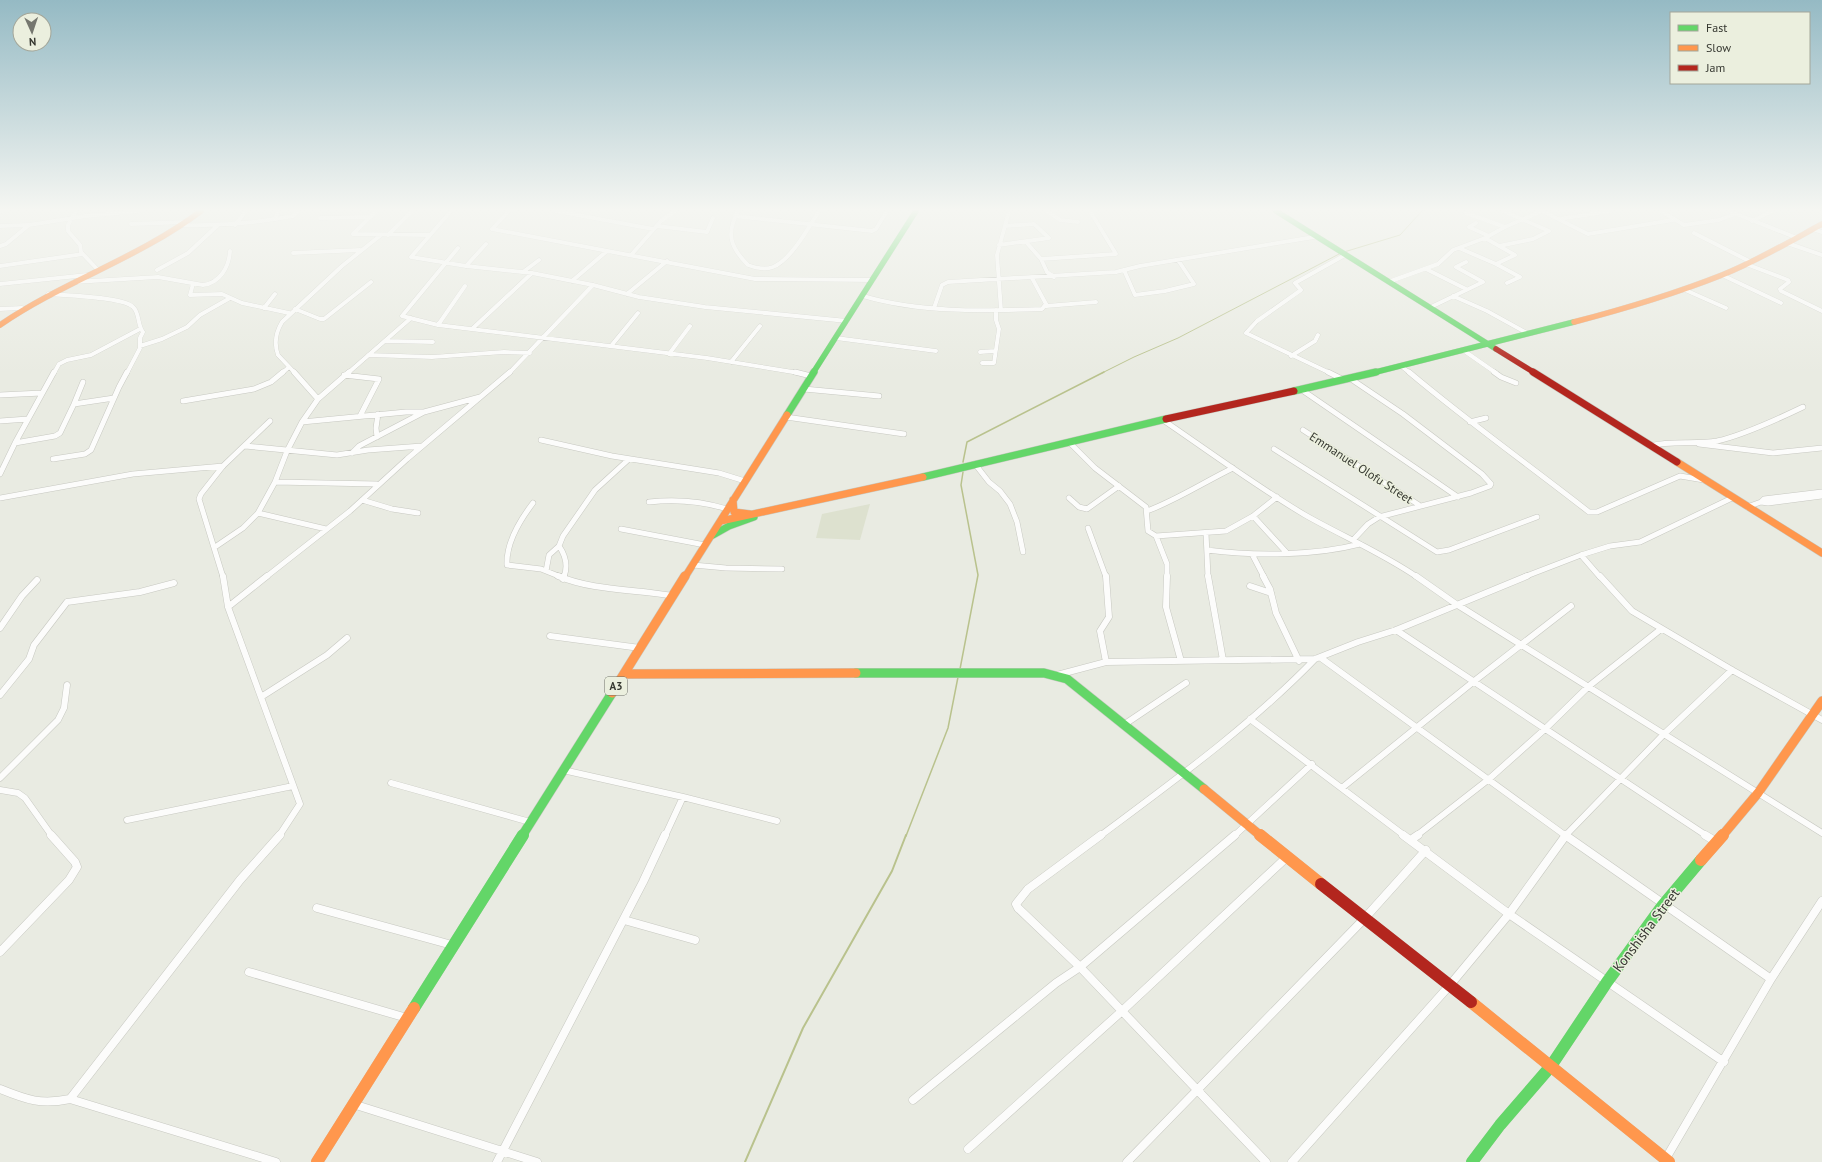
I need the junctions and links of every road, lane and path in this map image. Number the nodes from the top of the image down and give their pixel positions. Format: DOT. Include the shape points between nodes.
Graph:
graph roads {
  1 [pos="92,265"];
  2 [pos="108,265"];
  3 [pos="162,265"];
  4 [pos="226,265"];
  5 [pos="343,265"];
  6 [pos="444,265"];
  7 [pos="461,265"];
  8 [pos="532,265"];
  9 [pos="590,265"];
  10 [pos="662,265"];
  11 [pos="688,265"];
  12 [pos="749,265"];
  13 [pos="775,265"];
  14 [pos="882,265"];
  15 [pos="997,265"];
  16 [pos="1044,265"];
  17 [pos="1150,265"];
  18 [pos="1181,265"];
  19 [pos="1326,265"];
  20 [pos="1361,265"];
  21 [pos="1366,265"];
  22 [pos="1435,265"];
  23 [pos="1460,265"];
  24 [pos="1498,265"];
  25 [pos="1743,265"];
  26 [pos="1753,265"];
  27 [pos="466,266"];
  28 [pos="1426,269"];
  29 [pos="98,270"];
  30 [pos="157,270"];
  31 [pos="1124,270"];
  32 [pos="523,272"];
  33 [pos="532,273"];
  34 [pos="86,275"];
  35 [pos="1722,275"];
  36 [pos="1051,276"];
  37 [pos="1032,278"];
  38 [pos="1000,279"];
  39 [pos="873,280"];
  40 [pos="572,281"];
  41 [pos="1391,281"];
  42 [pos="73,282"];
  43 [pos="372,282"];
  44 [pos="1507,283"];
  45 [pos="0,284"];
  46 [pos="192,284"];
  47 [pos="593,285"];
  48 [pos="465,286"];
  49 [pos="1466,289"];
  50 [pos="1683,289"];
  51 [pos="48,294"];
  52 [pos="275,294"];
  53 [pos="627,294"];
  54 [pos="863,296"];
  55 [pos="1453,296"];
  56 [pos="230,298"];
  57 [pos="1096,302"];
  58 [pos="1781,303"];
  59 [pos="1046,306"];
  60 [pos="1432,306"];
  61 [pos="22,308"];
  62 [pos="264,308"];
  63 [pos="934,308"];
  64 [pos="1726,308"];
  65 [pos="0,309"];
  66 [pos="295,309"];
  67 [pos="998,310"];
  68 [pos="1822,311"];
  69 [pos="289,313"];
  70 [pos="638,313"];
  71 [pos="411,318"];
  72 [pos="847,321"];
  73 [pos="0,325"];
  74 [pos="438,325"];
  75 [pos="690,326"];
  76 [pos="760,326"];
  77 [pos="140,329"];
  78 [pos="472,329"];
  79 [pos="1527,333"];
  80 [pos="1318,335"];
  81 [pos="1476,335"];
  82 [pos="544,338"];
  83 [pos="836,338"];
  84 [pos="1507,339"];
  85 [pos="384,341"];
  86 [pos="433,342"];
  87 [pos="1489,343"];
  88 [pos="140,345"];
  89 [pos="611,346"];
  90 [pos="1469,349"];
  91 [pos="936,351"];
  92 [pos="995,351"];
  93 [pos="1502,351"];
  94 [pos="980,352"];
  95 [pos="530,353"];
  96 [pos="368,354"];
  97 [pos="669,354"];
  98 [pos="1292,356"];
  99 [pos="731,362"];
  100 [pos="982,363"];
  101 [pos="1401,366"];
  102 [pos="288,368"];
  103 [pos="344,375"];
  104 [pos="811,376"];
  105 [pos="1348,380"];
  106 [pos="83,382"];
  107 [pos="1516,383"];
  108 [pos="804,389"];
  109 [pos="1302,390"];
  110 [pos="42,393"];
  111 [pos="0,395"];
  112 [pos="879,396"];
  113 [pos="482,397"];
  114 [pos="114,398"];
  115 [pos="318,399"];
  116 [pos="183,401"];
  117 [pos="74,404"];
  118 [pos="1803,407"];
  119 [pos="424,412"];
  120 [pos="378,414"];
  121 [pos="360,416"];
  122 [pos="786,417"];
  123 [pos="1486,418"];
  124 [pos="28,419"];
  125 [pos="1163,420"];
  126 [pos="0,421"];
  127 [pos="270,421"];
  128 [pos="302,422"];
  129 [pos="1470,422"];
  130 [pos="1303,430"];
  131 [pos="904,434"];
  132 [pos="377,437"];
  133 [pos="541,440"];
  134 [pos="1069,442"];
  135 [pos="1690,442"];
  136 [pos="15,443"];
  137 [pos="1652,445"];
  138 [pos="245,446"];
  139 [pos="423,446"];
  140 [pos="1822,448"];
  141 [pos="1274,449"];
  142 [pos="287,452"];
  143 [pos="352,453"];
  144 [pos="53,459"];
  145 [pos="629,459"];
  146 [pos="975,464"];
  147 [pos="223,466"];
  148 [pos="1233,468"];
  149 [pos="0,474"];
  150 [pos="1704,480"];
  151 [pos="745,481"];
  152 [pos="275,482"];
  153 [pos="377,484"];
  154 [pos="1119,486"];
  155 [pos="1822,492"];
  156 [pos="1822,496"];
  157 [pos="1277,497"];
  158 [pos="1458,497"];
  159 [pos="0,498"];
  160 [pos="1069,498"];
  161 [pos="1732,498"];
  162 [pos="362,500"];
  163 [pos="733,500"];
  164 [pos="534,502"];
  165 [pos="649,502"];
  166 [pos="1761,502"];
  167 [pos="1419,505"];
  168 [pos="1750,506"];
  169 [pos="727,509"];
  170 [pos="1147,511"];
  171 [pos="418,512"];
  172 [pos="258,513"];
  173 [pos="752,516"];
  174 [pos="1253,516"];
  175 [pos="1379,516"];
  176 [pos="1537,517"];
  177 [pos="719,523"];
  178 [pos="1088,528"];
  179 [pos="326,529"];
  180 [pos="621,529"];
  181 [pos="1206,534"];
  182 [pos="1156,536"];
  183 [pos="1353,540"];
  184 [pos="707,542"];
  185 [pos="1360,544"];
  186 [pos="559,546"];
  187 [pos="215,547"];
  188 [pos="1822,548"];
  189 [pos="1207,550"];
  190 [pos="1023,552"];
  191 [pos="1286,552"];
  192 [pos="1822,553"];
  193 [pos="1252,554"];
  194 [pos="1581,555"];
  195 [pos="693,565"];
  196 [pos="782,569"];
  197 [pos="546,571"];
  198 [pos="563,579"];
  199 [pos="37,580"];
  200 [pos="174,583"];
  201 [pos="1250,586"];
  202 [pos="1271,593"];
  203 [pos="673,596"];
  204 [pos="1456,604"];
  205 [pos="228,606"];
  206 [pos="1571,606"];
  207 [pos="0,628"];
  208 [pos="1661,629"];
  209 [pos="1396,630"];
  210 [pos="550,636"];
  211 [pos="347,638"];
  212 [pos="1522,644"];
  213 [pos="640,648"];
  214 [pos="1318,658"];
  215 [pos="1223,660"];
  216 [pos="1181,661"];
  217 [pos="1299,661"];
  218 [pos="1106,662"];
  219 [pos="1732,670"];
  220 [pos="624,674"];
  221 [pos="1056,675"];
  222 [pos="1473,682"];
  223 [pos="1186,683"];
  224 [pos="67,685"];
  225 [pos="1589,686"];
  226 [pos="0,695"];
  227 [pos="261,696"];
  228 [pos="1822,701"];
  229 [pos="1812,714"];
  230 [pos="1250,719"];
  231 [pos="1822,720"];
  232 [pos="1125,724"];
  233 [pos="1416,727"];
  234 [pos="1544,729"];
  235 [pos="1664,734"];
  236 [pos="1312,764"];
  237 [pos="563,770"];
  238 [pos="1184,773"];
  239 [pos="0,778"];
  240 [pos="1489,779"];
  241 [pos="1622,779"];
  242 [pos="391,783"];
  243 [pos="293,786"];
  244 [pos="1343,787"];
  245 [pos="0,790"];
  246 [pos="1758,793"];
  247 [pos="683,797"];
  248 [pos="127,820"];
  249 [pos="777,821"];
  250 [pos="530,822"];
  251 [pos="1247,824"];
  252 [pos="1822,833"];
  253 [pos="1565,836"];
  254 [pos="1412,840"];
  255 [pos="1715,841"];
  256 [pos="1426,850"];
  257 [pos="1287,857"];
  258 [pos="1822,901"];
  259 [pos="1663,906"];
  260 [pos="316,908"];
  261 [pos="1509,914"];
  262 [pos="1364,919"];
  263 [pos="624,920"];
  264 [pos="695,940"];
  265 [pos="452,945"];
  266 [pos="0,952"];
  267 [pos="1080,967"];
  268 [pos="248,972"];
  269 [pos="1771,979"];
  270 [pos="1607,982"];
  271 [pos="1450,985"];
  272 [pos="1122,1011"];
  273 [pos="407,1019"];
  274 [pos="1724,1062"];
  275 [pos="1551,1066"];
  276 [pos="0,1089"];
  277 [pos="1196,1090"];
  278 [pos="70,1099"];
  279 [pos="913,1100"];
  280 [pos="353,1104"];
  281 [pos="968,1149"];
  282 [pos="503,1151"];
  283 [pos="1666,1161"];
  284 [pos="276,1162"];
  285 [pos="317,1162"];
  286 [pos="498,1162"];
  287 [pos="537,1162"];
  288 [pos="1127,1162"];
  289 [pos="1266,1162"];
  290 [pos="1292,1162"];
  291 [pos="1472,1162"];
  1 -- 29 [label="street"];
  2 -- 29 [label="main road"];
  3 -- 30 [label="street"];
  4 -- 46 [label="street" via="226,270 210,284"];
  5 -- 66 [label="street"];
  6 -- 71 [label="street" via="402,315"];
  7 -- 27 [label="street"];
  8 -- 32 [label="street"];
  9 -- 40 [label="street"];
  10 -- 53 [label="street"];
  11 -- 39 [label="street" via="755,279"];
  12 -- 13 [label="street" via="771,268"];
  14 -- 39 [label="main road, A3"];
  15 -- 38 [label="street"];
  16 -- 36 [label="street"];
  17 -- 31 [label="street"];
  18 -- 31 [label="street" via="1194,284 1135,295"];
  19 -- 98 [label="street" via="1295,283 1301,290 1257,321 1246,332"];
  20 -- 81 [label="main road"];
  21 -- 41 [label="main road"];
  22 -- 28 [label="street"];
  23 -- 49 [label="street" via="1456,267 1483,282"];
  24 -- 44 [label="street" via="1520,277"];
  25 -- 35 [label="main road"];
  26 -- 68 [label="street" via="1788,280 1781,291"];
  27 -- 32 [label="street"];
  28 -- 41 [label="street"];
  28 -- 49 [label="street"];
  29 -- 34 [label="main road"];
  31 -- 36 [label="street"];
  32 -- 33 [label="street"];
  33 -- 40 [label="street"];
  33 -- 78 [label="street"];
  34 -- 42 [label="main road"];
  34 -- 45 [label="street"];
  35 -- 50 [label="main road"];
  35 -- 58 [label="street"];
  36 -- 37 [label="street"];
  37 -- 38 [label="street"];
  37 -- 59 [label="street"];
  38 -- 63 [label="street" via="943,284"];
  38 -- 67 [label="street"];
  39 -- 54 [label="main road, A3"];
  40 -- 47 [label="street"];
  41 -- 60 [label="main road"];
  42 -- 46 [label="street" via="158,277"];
  42 -- 51 [label="main road"];
  43 -- 66 [label="street" via="324,319"];
  46 -- 56 [label="street" via="190,295 220,294"];
  47 -- 53 [label="street"];
  47 -- 82 [label="street"];
  48 -- 74 [label="street"];
  49 -- 55 [label="street"];
  50 -- 64 [label="street"];
  50 -- 79 [label="main road" via="1622,310"];
  51 -- 61 [label="main road"];
  51 -- 77 [label="street" via="132,305 138,314"];
  52 -- 62 [label="street"];
  53 -- 72 [label="street" via="705,307"];
  54 -- 63 [label="street" via="886,303"];
  54 -- 72 [label="main road, A3"];
  55 -- 60 [label="street"];
  55 -- 79 [label="street"];
  56 -- 62 [label="street"];
  56 -- 88 [label="street" via="200,315 187,327 162,339"];
  57 -- 59 [label="street"];
  59 -- 67 [label="street" via="1040,310"];
  60 -- 81 [label="main road"];
  61 -- 65 [label="street"];
  61 -- 73 [label="main road"];
  62 -- 69 [label="street"];
  63 -- 67 [label="street" via="965,311"];
  66 -- 69 [label="street"];
  67 -- 92 [label="street" via="996,320 999,329"];
  69 -- 102 [label="street" via="277,331 276,350"];
  70 -- 89 [label="street"];
  71 -- 74 [label="street"];
  71 -- 85 [label="street"];
  72 -- 83 [label="main road, A3"];
  74 -- 78 [label="street"];
  75 -- 97 [label="street"];
  76 -- 99 [label="street"];
  77 -- 88 [label="street" via="143,332"];
  77 -- 110 [label="street" via="91,355 63,361"];
  78 -- 82 [label="street"];
  79 -- 84 [label="main road"];
  80 -- 98 [label="street" via="1315,341"];
  81 -- 84 [label="main road"];
  81 -- 87 [label="main road"];
  81 -- 90 [label="main road" via="1476,341"];
  82 -- 89 [label="street"];
  82 -- 95 [label="street"];
  83 -- 91 [label="street"];
  83 -- 104 [label="main road, A3"];
  84 -- 87 [label="main road"];
  84 -- 93 [label="main road"];
  85 -- 86 [label="street"];
  85 -- 96 [label="street"];
  87 -- 90 [label="main road"];
  87 -- 93 [label="main road"];
  88 -- 114 [label="street"];
  89 -- 97 [label="street"];
  90 -- 93 [label="main road"];
  90 -- 101 [label="main road"];
  90 -- 107 [label="street" via="1502,376"];
  92 -- 94 [label="street"];
  92 -- 100 [label="street" via="994,363"];
  93 -- 137 [label="main road"];
  95 -- 96 [label="street" via="504,352 432,357"];
  95 -- 113 [label="street"];
  96 -- 103 [label="street"];
  97 -- 99 [label="street"];
  98 -- 105 [label="street"];
  99 -- 104 [label="street"];
  101 -- 105 [label="main road"];
  101 -- 129 [label="street"];
  102 -- 115 [label="street"];
  102 -- 116 [label="street" via="271,382 254,389"];
  103 -- 115 [label="street"];
  103 -- 121 [label="street" via="379,379"];
  104 -- 108 [label="main road, A3"];
  105 -- 109 [label="main road"];
  105 -- 158 [label="street" via="1403,414 1482,474 1491,484"];
  106 -- 117 [label="street"];
  108 -- 112 [label="street"];
  108 -- 122 [label="main road, A3"];
  109 -- 125 [label="main road"];
  109 -- 158 [label="street"];
  110 -- 111 [label="street"];
  110 -- 124 [label="street"];
  113 -- 119 [label="street"];
  113 -- 139 [label="street"];
  114 -- 117 [label="street"];
  114 -- 144 [label="street" via="89,453"];
  115 -- 128 [label="street"];
  117 -- 136 [label="street" via="60,432 55,436"];
  118 -- 135 [label="street" via="1727,438"];
  119 -- 120 [label="street"];
  119 -- 132 [label="street"];
  120 -- 121 [label="street"];
  120 -- 132 [label="street"];
  121 -- 128 [label="street"];
  122 -- 131 [label="street"];
  122 -- 151 [label="main road, A3"];
  123 -- 129 [label="street"];
  124 -- 126 [label="street"];
  124 -- 136 [label="street"];
  125 -- 134 [label="main road"];
  125 -- 148 [label="street"];
  127 -- 138 [label="street"];
  128 -- 142 [label="street"];
  129 -- 150 [label="street" via="1517,455 1589,512 1597,512 1680,476"];
  130 -- 167 [label="street, Emmanuel Olofu Street"];
  132 -- 143 [label="street" via="359,446"];
  133 -- 145 [label="street"];
  134 -- 146 [label="main road"];
  134 -- 154 [label="street" via="1095,468"];
  135 -- 137 [label="street"];
  135 -- 140 [label="street" via="1773,453"];
  136 -- 149 [label="street"];
  137 -- 150 [label="main road"];
  137 -- 168 [label="main road"];
  138 -- 142 [label="street"];
  138 -- 147 [label="street"];
  139 -- 143 [label="street"];
  139 -- 153 [label="street"];
  141 -- 175 [label="street"];
  142 -- 143 [label="street" via="337,455"];
  142 -- 152 [label="street"];
  145 -- 151 [label="street" via="719,473"];
  145 -- 186 [label="street" via="595,490 563,536"];
  146 -- 173 [label="main road"];
  146 -- 190 [label="street" via="1010,504 1017,522"];
  147 -- 159 [label="street" via="133,474"];
  147 -- 187 [label="street" via="199,499"];
  148 -- 157 [label="street"];
  148 -- 170 [label="street" via="1168,503"];
  150 -- 161 [label="main road"];
  151 -- 163 [label="main road, A3"];
  152 -- 153 [label="street"];
  152 -- 172 [label="street"];
  153 -- 162 [label="street"];
  154 -- 160 [label="street" via="1086,510"];
  154 -- 170 [label="street" via="1146,507"];
  155 -- 166 [label="street" via="1764,499"];
  156 -- 166 [label="street"];
  157 -- 174 [label="street"];
  157 -- 183 [label="street"];
  158 -- 167 [label="street"];
  161 -- 168 [label="main road"];
  161 -- 194 [label="street" via="1640,542 1610,546"];
  162 -- 171 [label="street" via="392,509"];
  162 -- 179 [label="street"];
  163 -- 169 [label="main road, A3"];
  163 -- 173 [label="main road" via="734,512"];
  164 -- 197 [label="street" via="512,539 506,562 509,566"];
  165 -- 169 [label="street" via="706,502"];
  166 -- 168 [label="street"];
  167 -- 175 [label="street"];
  168 -- 188 [label="main road"];
  168 -- 192 [label="main road"];
  169 -- 177 [label="main road, A3"];
  170 -- 182 [label="street" via="1148,531"];
  172 -- 179 [label="street"];
  172 -- 187 [label="street" via="243,528"];
  173 -- 177 [label="main road"];
  173 -- 184 [label="main road" via="729,526"];
  174 -- 181 [label="street" via="1232,529"];
  174 -- 191 [label="street"];
  175 -- 176 [label="street" via="1440,552"];
  175 -- 183 [label="street"];
  177 -- 184 [label="main road, A3"];
  178 -- 218 [label="street" via="1107,579 1109,617 1100,631"];
  179 -- 205 [label="street"];
  180 -- 184 [label="street"];
  181 -- 182 [label="street"];
  181 -- 189 [label="street"];
  182 -- 216 [label="street" via="1167,564 1166,607"];
  183 -- 185 [label="street"];
  184 -- 195 [label="main road, A3"];
  185 -- 191 [label="street"];
  185 -- 204 [label="street" via="1398,564"];
  186 -- 197 [label="street" via="549,555"];
  186 -- 198 [label="street" via="566,563"];
  187 -- 205 [label="street"];
  189 -- 193 [label="street"];
  189 -- 215 [label="street" via="1209,587"];
  191 -- 193 [label="street"];
  193 -- 202 [label="street"];
  194 -- 204 [label="street"];
  194 -- 208 [label="street" via="1626,606"];
  195 -- 196 [label="street"];
  195 -- 203 [label="main road, A3"];
  197 -- 198 [label="street"];
  198 -- 203 [label="street" via="589,586"];
  199 -- 207 [label="street" via="22,596"];
  200 -- 226 [label="street" via="134,593 67,602 34,645 29,659"];
  201 -- 202 [label="street"];
  202 -- 217 [label="street" via="1276,613"];
  203 -- 213 [label="main road, A3"];
  204 -- 209 [label="street"];
  204 -- 212 [label="street"];
  205 -- 227 [label="street"];
  206 -- 212 [label="street"];
  208 -- 219 [label="street"];
  208 -- 225 [label="street"];
  209 -- 214 [label="street"];
  209 -- 222 [label="street"];
  210 -- 213 [label="street"];
  211 -- 227 [label="street" via="327,655"];
  212 -- 222 [label="street"];
  212 -- 225 [label="street"];
  213 -- 220 [label="main road, A3"];
  214 -- 217 [label="street"];
  214 -- 230 [label="street"];
  214 -- 233 [label="street"];
  215 -- 216 [label="street"];
  215 -- 217 [label="street"];
  216 -- 218 [label="street"];
  218 -- 221 [label="street"];
  219 -- 229 [label="street"];
  219 -- 235 [label="street"];
  220 -- 221 [label="main road" via="888,672"];
  220 -- 237 [label="main road, A3"];
  221 -- 232 [label="main road" via="1075,684"];
  222 -- 233 [label="street"];
  222 -- 234 [label="street"];
  223 -- 232 [label="street"];
  224 -- 239 [label="street" via="64,708 58,720"];
  225 -- 234 [label="street"];
  225 -- 235 [label="street"];
  227 -- 243 [label="street"];
  228 -- 229 [label="main road, Konshisha Street"];
  229 -- 231 [label="street"];
  229 -- 246 [label="main road, Konshisha Street"];
  230 -- 236 [label="street"];
  230 -- 238 [label="street"];
  232 -- 238 [label="main road"];
  233 -- 240 [label="street"];
  233 -- 244 [label="street"];
  234 -- 240 [label="street"];
  234 -- 241 [label="street"];
  235 -- 241 [label="street"];
  235 -- 246 [label="street"];
  236 -- 244 [label="street"];
  236 -- 251 [label="street"];
  237 -- 247 [label="street"];
  237 -- 250 [label="main road, A3"];
  238 -- 251 [label="main road"];
  238 -- 267 [label="street" via="1043,878 1017,901 1018,908"];
  240 -- 253 [label="street"];
  240 -- 254 [label="street"];
  241 -- 253 [label="street"];
  241 -- 255 [label="street"];
  242 -- 250 [label="street"];
  243 -- 248 [label="street"];
  243 -- 278 [label="street" via="300,804 296,812 241,878"];
  244 -- 254 [label="street"];
  245 -- 266 [label="street" via="18,793 25,798 53,837 76,862 77,867 69,880"];
  246 -- 252 [label="street"];
  246 -- 255 [label="main road, Konshisha Street"];
  247 -- 249 [label="street"];
  247 -- 263 [label="street"];
  250 -- 265 [label="main road, A3"];
  251 -- 257 [label="main road"];
  251 -- 267 [label="street"];
  253 -- 259 [label="street"];
  253 -- 261 [label="street"];
  254 -- 256 [label="street"];
  255 -- 259 [label="main road, Konshisha Street"];
  256 -- 261 [label="street"];
  256 -- 262 [label="street"];
  257 -- 262 [label="main road"];
  257 -- 272 [label="street"];
  258 -- 269 [label="street"];
  259 -- 269 [label="street"];
  259 -- 270 [label="main road, Konshisha Street"];
  260 -- 265 [label="street"];
  261 -- 270 [label="street"];
  261 -- 271 [label="street"];
  262 -- 271 [label="main road"];
  262 -- 277 [label="street"];
  263 -- 264 [label="street"];
  263 -- 282 [label="street"];
  265 -- 273 [label="main road, A3"];
  267 -- 272 [label="street"];
  267 -- 279 [label="street" via="1056,983"];
  268 -- 273 [label="street"];
  269 -- 274 [label="street"];
  270 -- 274 [label="street"];
  270 -- 275 [label="main road, Konshisha Street"];
  271 -- 275 [label="main road"];
  271 -- 290 [label="street"];
  272 -- 277 [label="street"];
  272 -- 281 [label="street"];
  273 -- 280 [label="main road, A3"];
  274 -- 283 [label="street"];
  275 -- 283 [label="main road"];
  275 -- 291 [label="main road, Konshisha Street"];
  276 -- 278 [label="street" via="36,1103"];
  277 -- 288 [label="street"];
  277 -- 289 [label="street"];
  278 -- 284 [label="street"];
  280 -- 282 [label="street"];
  280 -- 285 [label="main road, A3"];
  282 -- 286 [label="street"];
  282 -- 287 [label="street"];
}
